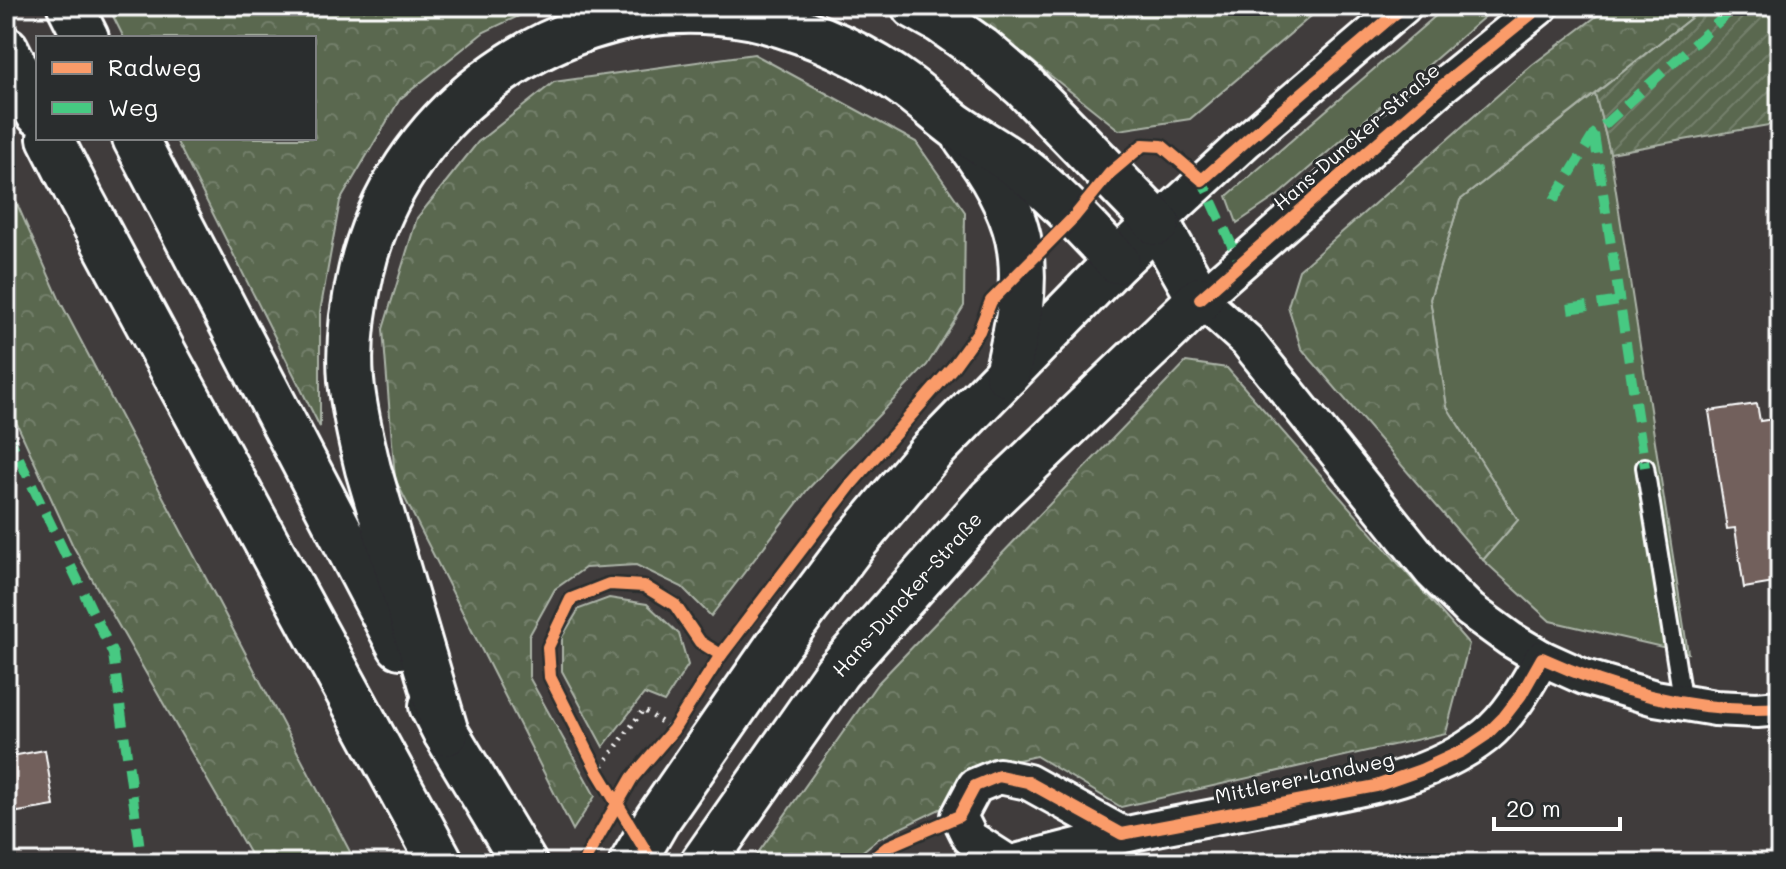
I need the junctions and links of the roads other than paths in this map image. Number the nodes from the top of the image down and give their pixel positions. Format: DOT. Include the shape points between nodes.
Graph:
graph roads {
  1 [pos="70,6"];
  2 [pos="914,6"];
  3 [pos="1404,6"];
  4 [pos="1541,6"];
  5 [pos="85,36"];
  6 [pos="6,49"];
  7 [pos="36,109"];
  8 [pos="955,125"];
  9 [pos="51,140"];
  10 [pos="136,140"];
  11 [pos="1157,223"];
  12 [pos="1117,261"];
  13 [pos="1200,299"];
  14 [pos="1007,374"];
  15 [pos="1645,467"];
  16 [pos="1542,658"];
  17 [pos="1683,704"];
  18 [pos="1780,708"];
  19 [pos="446,733"];
  20 [pos="1122,834"];
  21 [pos="441,863"];
  22 [pos="524,863"];
  23 [pos="632,863"];
  24 [pos="703,863"];
  25 [pos="1011,863"];
  1 -- 5 [label="main road"];
  2 -- 11 [label="main road" via="982,50 1024,86"];
  3 -- 11 [label="street"];
  4 -- 13 [label="street, Hans-Duncker-Straße"];
  6 -- 7 [label="main road"];
  8 -- 12 [label="main road" via="1051,193"];
  8 -- 14 [label="main road" via="997,186 1018,237 1020,301"];
  8 -- 19 [label="main road" via="907,86 830,42 760,18 682,10 609,20 569,33 504,69 445,118 383,207 361,270 351,355 368,469"];
  9 -- 21 [label="main road"];
  10 -- 19 [label="main road"];
  11 -- 12 [label="main road"];
  11 -- 13 [label="main road"];
  12 -- 13 [label="main road"];
  12 -- 14 [label="main road"];
  13 -- 16 [label="street" via="1247,341 1432,572 1470,610"];
  13 -- 24 [label="main road, Hans-Duncker-Straße" via="990,500 847,660"];
  14 -- 23 [label="main road" via="930,453 855,542 778,645"];
  15 -- 17 [label="lane"];
  16 -- 17 [label="street" via="1584,677"];
  16 -- 20 [label="street, Mittlerer Landweg" via="1521,695 1486,735 1421,770 1376,786"];
  17 -- 18 [label="street"];
  19 -- 22 [label="main road"];
  20 -- 25 [label="street, Mittlerer Landweg"];
  20 -- 25 [label="street, Mittlerer Landweg" via="1028,782 999,776 975,786 959,816 970,838"];
}
